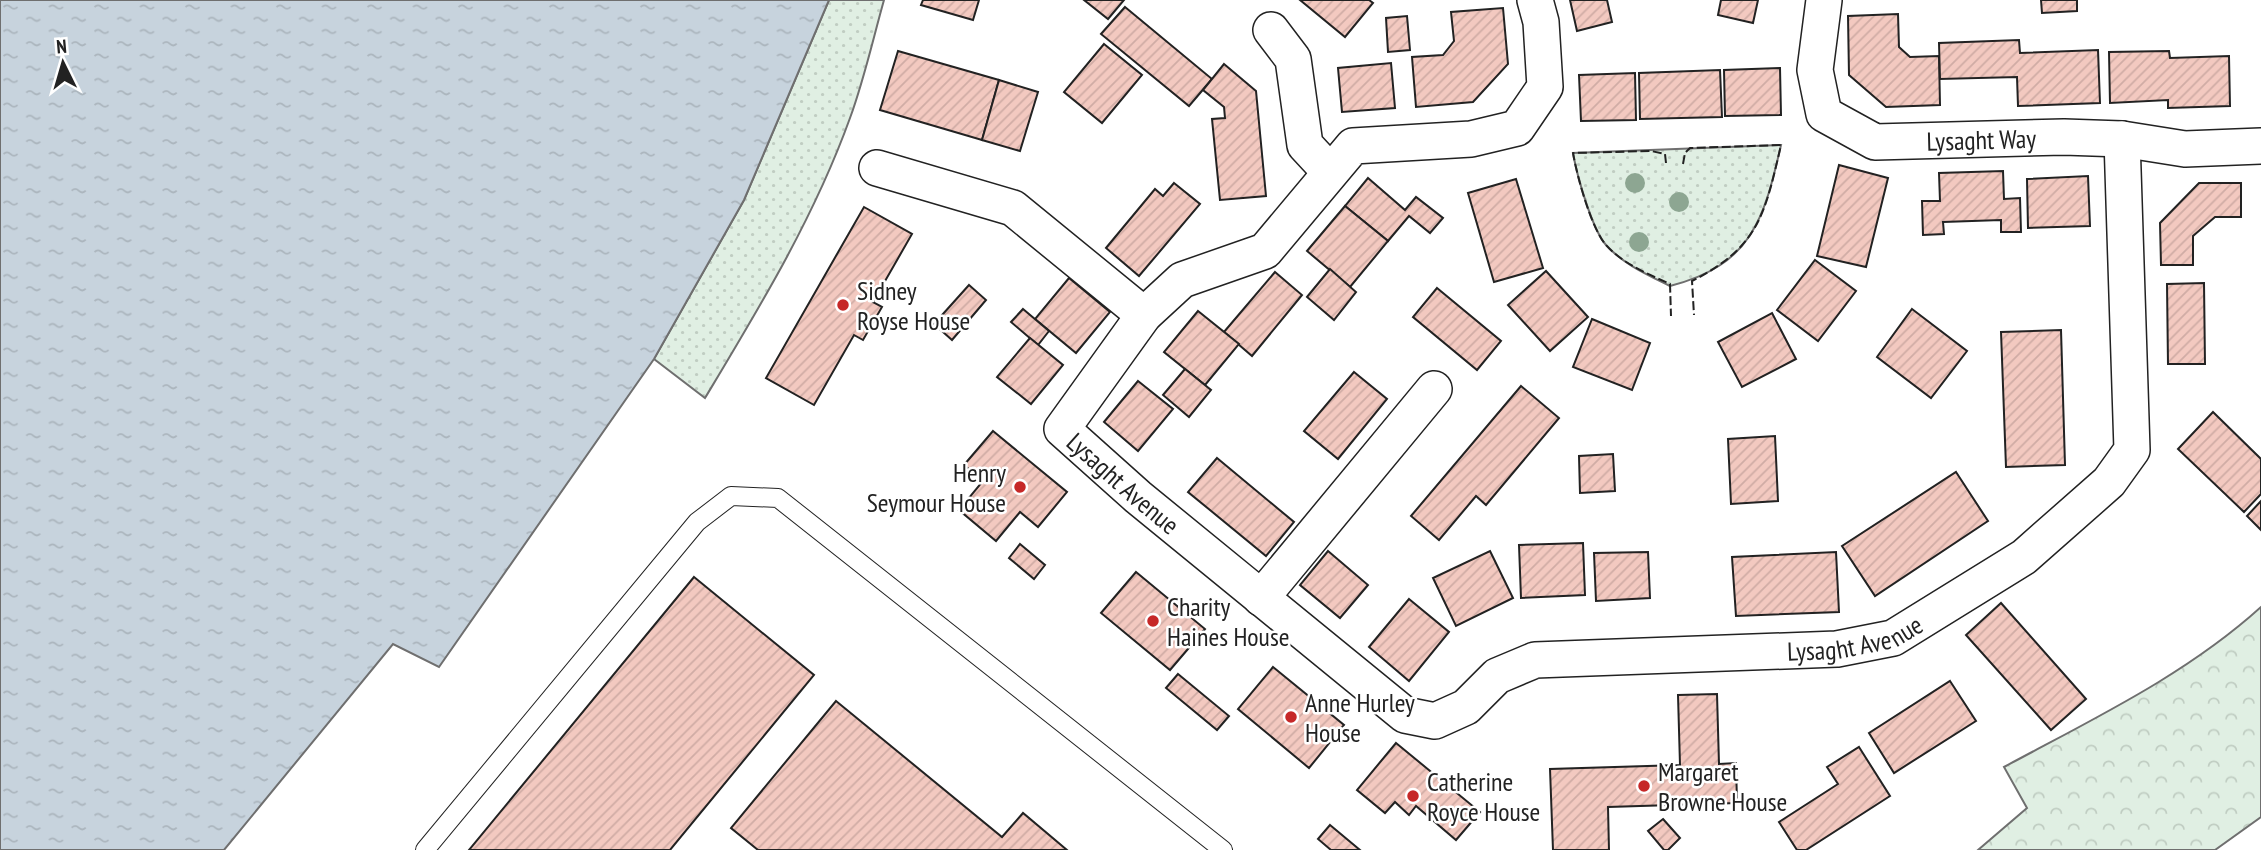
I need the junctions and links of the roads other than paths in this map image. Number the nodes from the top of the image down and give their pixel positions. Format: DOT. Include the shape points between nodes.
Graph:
graph roads {
  1 [pos="1535,0"];
  2 [pos="1824,0"];
  3 [pos="1271,30"];
  4 [pos="2122,139"];
  5 [pos="2261,146"];
  6 [pos="877,168"];
  7 [pos="1330,172"];
  8 [pos="1144,315"];
  9 [pos="1433,389"];
  10 [pos="1261,598"];
  11 [pos="425,850"];
  12 [pos="1223,850"];
  1 -- 7 [label="street, Lysaght Avenue" via="1545,87 1517,128 1471,139 1353,146"];
  2 -- 4 [label="street, Lysaght Way" via="1815,70 1824,114 1875,142"];
  3 -- 7 [label="street" via="1293,59 1304,145"];
  4 -- 5 [label="street, Lysaght Way" via="2185,149"];
  4 -- 10 [label="street, Lysaght Avenue" via="2133,450 2109,482 2024,557 1894,639 1837,649 1535,660 1497,676 1466,707 1435,722 1405,715"];
  6 -- 8 [label="street" via="1013,208"];
  7 -- 8 [label="street, Lysaght Avenue" via="1265,251 1182,280"];
  8 -- 10 [label="street, Lysaght Avenue" via="1062,429"];
  9 -- 10 [label="street"];
  11 -- 12 [label="lane" via="697,523 731,496 778,498"];
}
